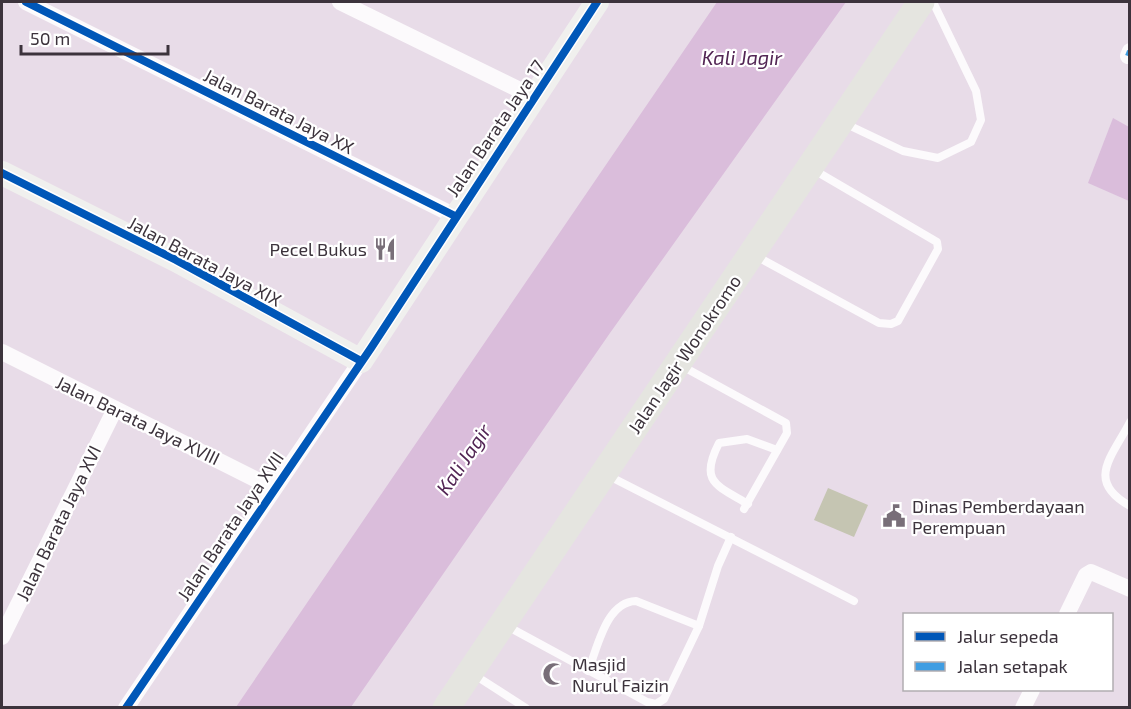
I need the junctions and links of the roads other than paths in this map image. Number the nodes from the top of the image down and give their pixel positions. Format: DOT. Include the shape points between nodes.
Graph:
graph roads {
  1 [pos="26,2"];
  2 [pos="340,2"];
  3 [pos="597,2"];
  4 [pos="921,2"];
  5 [pos="933,2"];
  6 [pos="534,97"];
  7 [pos="840,121"];
  8 [pos="809,167"];
  9 [pos="2,173"];
  10 [pos="455,216"];
  11 [pos="751,253"];
  12 [pos="2,352"];
  13 [pos="361,361"];
  14 [pos="678,364"];
  15 [pos="115,409"];
  16 [pos="1130,422"];
  17 [pos="777,450"];
  18 [pos="604,474"];
  19 [pos="273,488"];
  20 [pos="1130,506"];
  21 [pos="731,537"];
  22 [pos="1130,589"];
  23 [pos="854,601"];
  24 [pos="1068,613"];
  25 [pos="502,624"];
  26 [pos="699,626"];
  27 [pos="2,637"];
  28 [pos="588,671"];
  29 [pos="470,673"];
  30 [pos="1032,691"];
  31 [pos="126,708"];
  32 [pos="446,708"];
  33 [pos="526,708"];
  34 [pos="1023,708"];
  1 -- 10 [label="street, Jalan Barata Jaya XX"];
  2 -- 6 [label="street"];
  3 -- 6 [label="street, Jalan Barata Jaya 17"];
  4 -- 7 [label="main road, Jalan Jagir Wonokromo"];
  5 -- 7 [label="lane" via="976,91 981,120 971,141 938,158 903,151"];
  6 -- 10 [label="street, Jalan Barata Jaya 17"];
  7 -- 8 [label="main road, Jalan Jagir Wonokromo"];
  8 -- 11 [label="main road, Jalan Jagir Wonokromo"];
  8 -- 11 [label="lane" via="938,242 938,249 898,321 879,323"];
  9 -- 13 [label="street, Jalan Barata Jaya XIX" via="176,260"];
  10 -- 13 [label="street, Jalan Barata Jaya 17"];
  11 -- 14 [label="main road, Jalan Jagir Wonokromo"];
  12 -- 15 [label="street, Jalan Barata Jaya XVIII"];
  13 -- 19 [label="street, Jalan Barata Jaya XVII"];
  14 -- 17 [label="lane" via="786,423 787,433"];
  14 -- 18 [label="main road, Jalan Jagir Wonokromo"];
  15 -- 19 [label="street, Jalan Barata Jaya XVIII"];
  15 -- 27 [label="street, Jalan Barata Jaya XVI"];
  16 -- 20 [label="lane" via="1105,471 1104,483"];
  17 -- 17 [label="lane" via="746,506 715,484 709,474 709,462 719,442 747,439"];
  18 -- 21 [label="lane"];
  18 -- 25 [label="main road, Jalan Jagir Wonokromo"];
  19 -- 31 [label="street, Jalan Barata Jaya XVII"];
  21 -- 23 [label="lane"];
  21 -- 26 [label="lane" via="717,566"];
  22 -- 24 [label="street" via="1095,572 1086,575"];
  25 -- 28 [label="lane"];
  25 -- 29 [label="main road, Jalan Jagir Wonokromo"];
  26 -- 28 [label="lane" via="636,601 625,601 613,611"];
  26 -- 28 [label="lane" via="664,699 656,704"];
  29 -- 32 [label="main road, Jalan Jagir Wonokromo"];
  29 -- 33 [label="lane"];
  30 -- 34 [label="street"];
}
